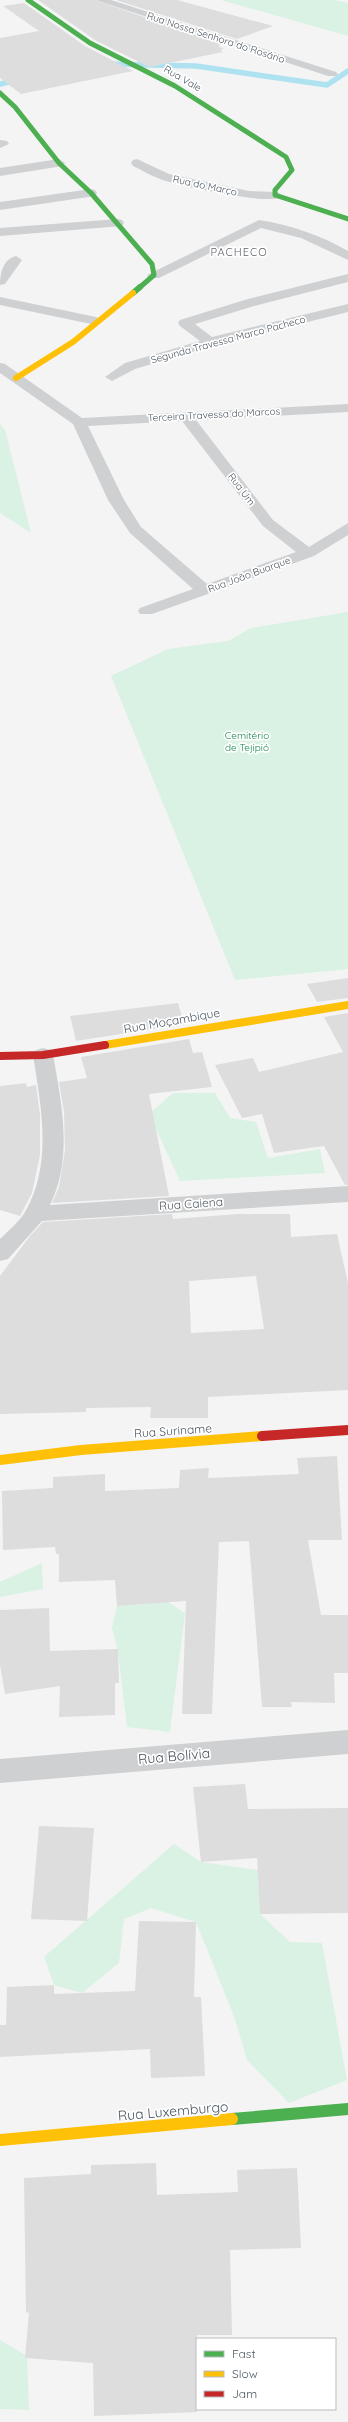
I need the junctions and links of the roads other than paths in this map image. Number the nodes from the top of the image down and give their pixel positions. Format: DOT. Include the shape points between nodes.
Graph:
graph roads {
  1 [pos="28,0"];
  2 [pos="100,0"];
  3 [pos="332,74"];
  4 [pos="0,93"];
  5 [pos="59,163"];
  6 [pos="137,163"];
  7 [pos="0,172"];
  8 [pos="91,193"];
  9 [pos="276,195"];
  10 [pos="0,206"];
  11 [pos="348,219"];
  12 [pos="118,223"];
  13 [pos="0,232"];
  14 [pos="348,256"];
  15 [pos="16,260"];
  16 [pos="154,274"];
  17 [pos="348,278"];
  18 [pos="0,281"];
  19 [pos="0,301"];
  20 [pos="348,308"];
  21 [pos="96,321"];
  22 [pos="210,342"];
  23 [pos="0,367"];
  24 [pos="112,377"];
  25 [pos="16,378"];
  26 [pos="348,408"];
  27 [pos="185,415"];
  28 [pos="79,422"];
  29 [pos="348,528"];
  30 [pos="308,553"];
  31 [pos="204,590"];
  32 [pos="146,611"];
  33 [pos="348,1005"];
  34 [pos="43,1055"];
  35 [pos="0,1056"];
  36 [pos="348,1194"];
  37 [pos="35,1214"];
  38 [pos="0,1253"];
  39 [pos="348,1430"];
  40 [pos="0,1460"];
  41 [pos="348,1742"];
  42 [pos="0,1771"];
  43 [pos="348,2109"];
  44 [pos="0,2140"];
  1 -- 9 [label="street, Rua Vale" via="106,53 139,66 206,105 286,157 292,169"];
  2 -- 3 [label="street, Rua Nossa Senhora do Rosário"];
  4 -- 5 [label="street" via="19,112"];
  5 -- 7 [label="street"];
  5 -- 8 [label="street"];
  6 -- 9 [label="street, Rua do Março" via="165,177 249,195"];
  8 -- 10 [label="street"];
  8 -- 12 [label="street"];
  9 -- 11 [label="street"];
  12 -- 13 [label="street"];
  12 -- 16 [label="street" via="152,264"];
  14 -- 16 [label="street" via="326,243 272,225 259,224"];
  15 -- 18 [label="street"];
  16 -- 21 [label="street" via="150,280"];
  17 -- 22 [label="street" via="253,302 185,323"];
  19 -- 21 [label="street"];
  20 -- 22 [label="street, Segunda Travessa Marco Pacheco"];
  21 -- 25 [label="street" via="74,342"];
  22 -- 24 [label="street, Segunda Travessa Marco Pacheco" via="130,366"];
  23 -- 25 [label="street"];
  25 -- 28 [label="street"];
  26 -- 27 [label="street, Terceira Travessa do Marcos"];
  27 -- 28 [label="street, Terceira Travessa do Marcos"];
  27 -- 30 [label="street, Rua Um" via="268,523"];
  28 -- 31 [label="street" via="116,500 134,530"];
  29 -- 30 [label="street, Rua João Buarque"];
  30 -- 31 [label="street, Rua João Buarque"];
  31 -- 32 [label="street, Rua João Buarque"];
  33 -- 34 [label="street, Rua Moçambique"];
  34 -- 35 [label="street, Rua Moçambique"];
  34 -- 37 [label="street" via="54,1118 53,1154 47,1186"];
  36 -- 37 [label="street, Rua Caiena"];
  37 -- 38 [label="street"];
  39 -- 40 [label="street, Rua Suriname" via="81,1450"];
  41 -- 42 [label="street, Rua Bolívia"];
  43 -- 44 [label="street, Rua Luxemburgo"];
}
